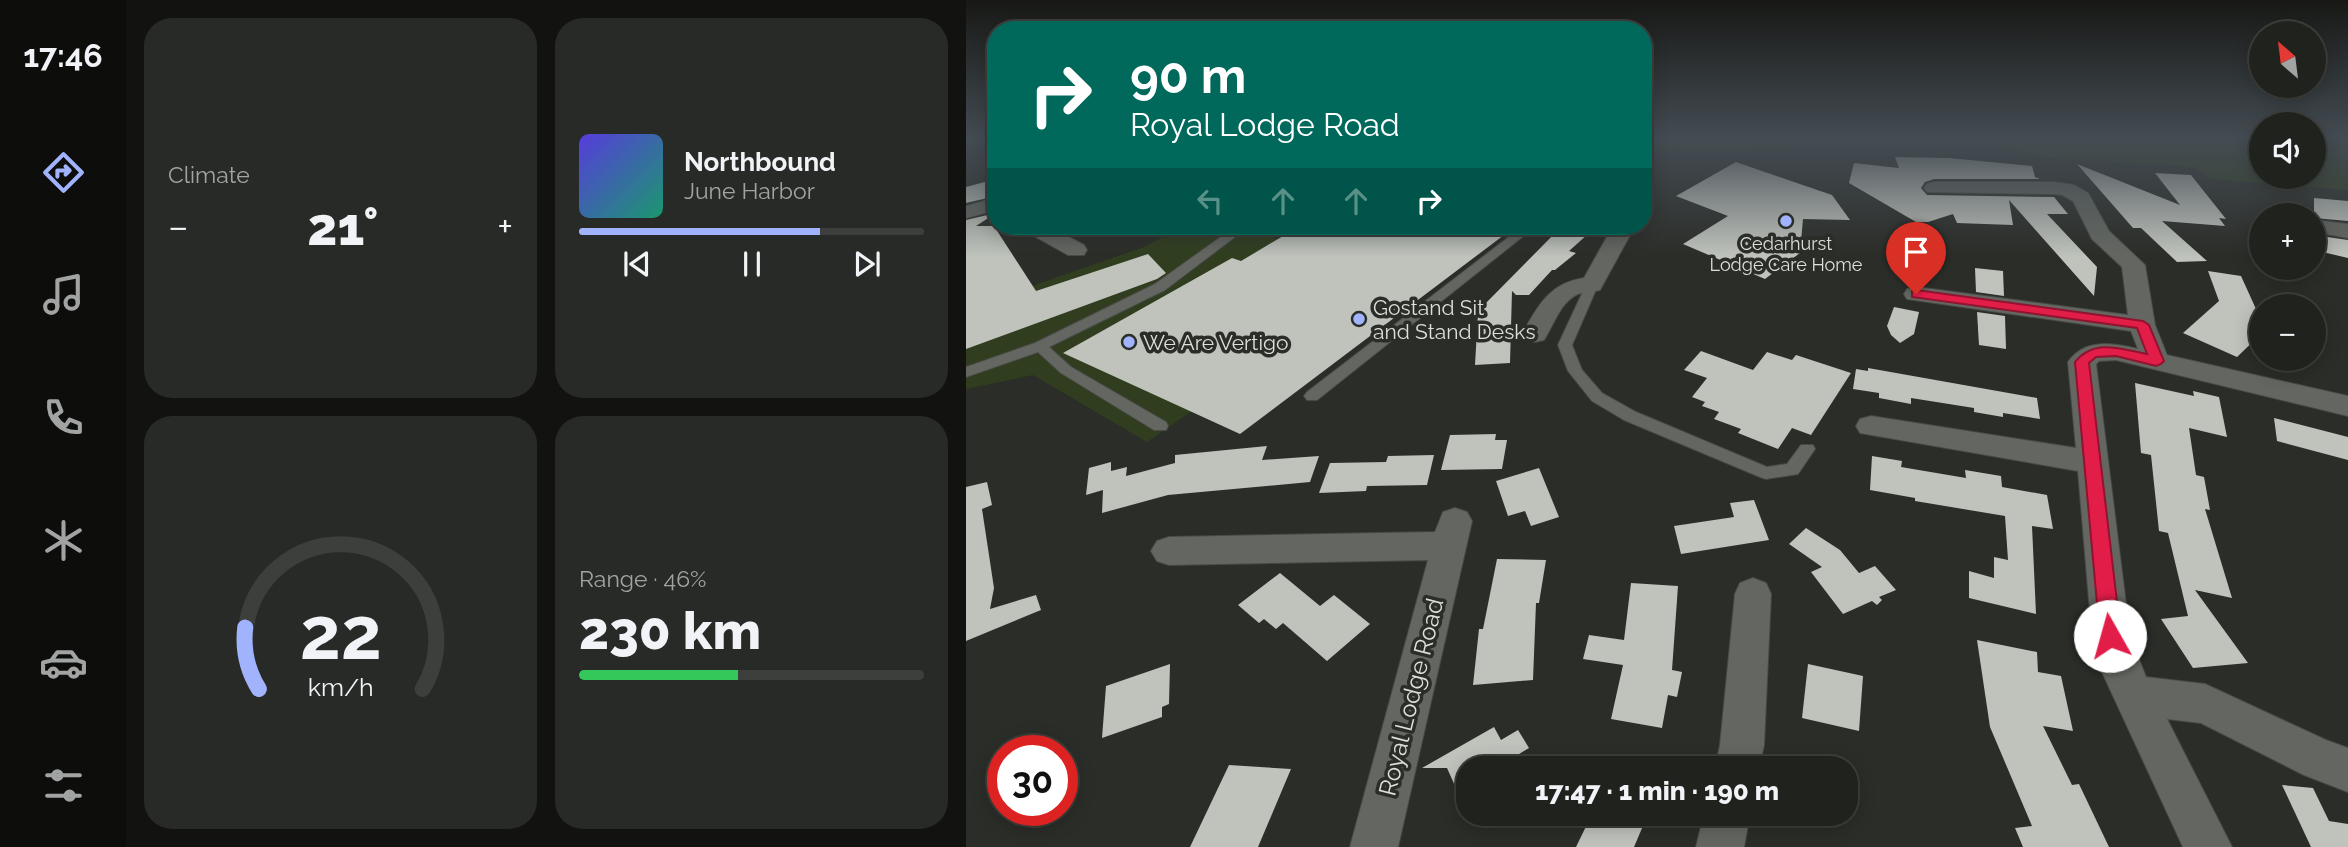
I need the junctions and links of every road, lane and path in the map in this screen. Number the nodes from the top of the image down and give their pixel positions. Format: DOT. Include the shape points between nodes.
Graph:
graph roads {
  1 [pos="1934,188"];
  2 [pos="987,206"];
  3 [pos="966,212"];
  4 [pos="2326,228"];
  5 [pos="2348,231"];
  6 [pos="1049,235"];
  7 [pos="1233,235"];
  8 [pos="1518,235"];
  9 [pos="1619,235"];
  10 [pos="1076,250"];
  11 [pos="1592,285"];
  12 [pos="1916,294"];
  13 [pos="2143,325"];
  14 [pos="1535,334"];
  15 [pos="1040,346"];
  16 [pos="2156,361"];
  17 [pos="966,372"];
  18 [pos="1312,396"];
  19 [pos="2348,406"];
  20 [pos="1160,426"];
  21 [pos="1871,426"];
  22 [pos="1807,449"];
  23 [pos="2091,462"];
  24 [pos="1169,551"];
  25 [pos="1753,594"];
  26 [pos="2133,695"];
  27 [pos="1740,756"];
  28 [pos="2348,770"];
  29 [pos="1724,826"];
  30 [pos="1374,847"];
  31 [pos="1720,847"];
  32 [pos="2208,847"];
  1 -- 13 [label="street" via="2054,188 2075,193 2101,234 2133,265"];
  2 -- 3 [label="street"];
  4 -- 5 [label="street"];
  6 -- 10 [label="street"];
  7 -- 15 [label="lane" via="1160,287"];
  8 -- 18 [label="lane"];
  9 -- 11 [label="street"];
  11 -- 14 [label="street" via="1562,292"];
  11 -- 22 [label="lane" via="1565,345 1575,371 1597,397 1630,416 1766,473 1792,470"];
  12 -- 13 [label="street"];
  13 -- 16 [label="street"];
  15 -- 17 [label="lane"];
  15 -- 20 [label="lane" via="1066,370"];
  16 -- 19 [label="street"];
  16 -- 23 [label="street" via="2116,352 2092,353 2082,362"];
  21 -- 23 [label="street"];
  23 -- 26 [label="street" via="2110,636"];
  24 -- 30 [label="street, Royal Lodge Road" via="1452,534"];
  25 -- 27 [label="street"];
  26 -- 28 [label="street" via="2205,704"];
  26 -- 32 [label="street"];
  29 -- 31 [label="street"];
}
